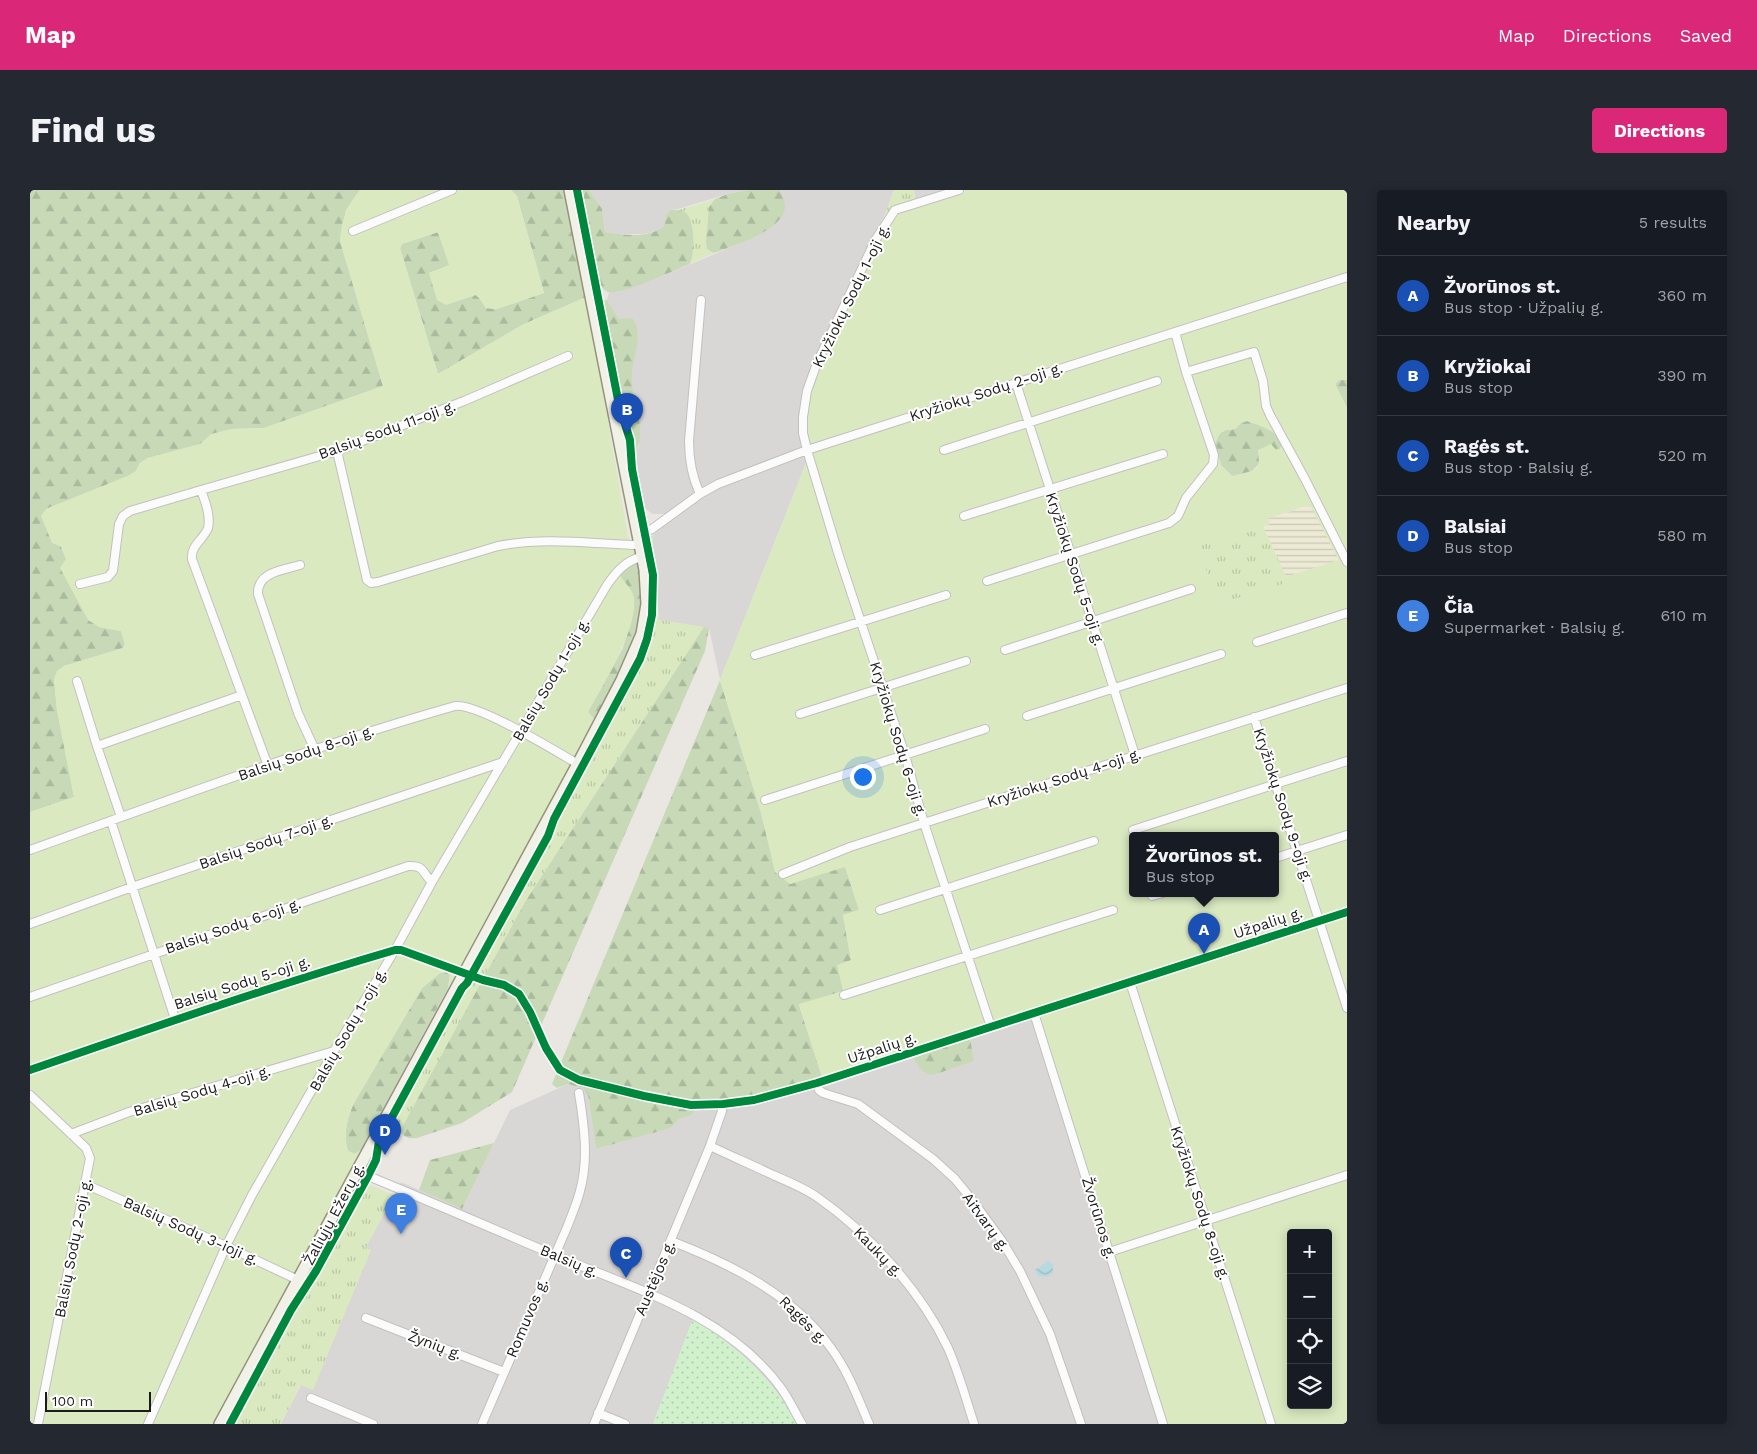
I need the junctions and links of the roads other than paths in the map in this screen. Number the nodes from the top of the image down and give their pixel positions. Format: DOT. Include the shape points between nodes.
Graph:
graph roads {
  1 [pos="452,190"];
  2 [pos="570,190"];
  3 [pos="959,190"];
  4 [pos="353,231"];
  5 [pos="1347,277"];
  6 [pos="701,300"];
  7 [pos="1174,332"];
  8 [pos="568,356"];
  9 [pos="1186,372"];
  10 [pos="1157,381"];
  11 [pos="1016,383"];
  12 [pos="1028,424"];
  13 [pos="336,450"];
  14 [pos="807,450"];
  15 [pos="944,450"];
  16 [pos="1163,454"];
  17 [pos="1050,489"];
  18 [pos="201,490"];
  19 [pos="700,494"];
  20 [pos="964,516"];
  21 [pos="639,539"];
  22 [pos="1071,554"];
  23 [pos="642,557"];
  24 [pos="1347,562"];
  25 [pos="300,564"];
  26 [pos="987,581"];
  27 [pos="80,584"];
  28 [pos="1191,589"];
  29 [pos="946,595"];
  30 [pos="1347,613"];
  31 [pos="861,622"];
  32 [pos="1092,622"];
  33 [pos="1257,642"];
  34 [pos="1005,650"];
  35 [pos="1221,654"];
  36 [pos="755,655"];
  37 [pos="966,661"];
  38 [pos="77,681"];
  39 [pos="1347,688"];
  40 [pos="882,689"];
  41 [pos="1114,689"];
  42 [pos="242,695"];
  43 [pos="800,714"];
  44 [pos="1027,716"];
  45 [pos="1254,716"];
  46 [pos="985,729"];
  47 [pos="521,732"];
  48 [pos="97,746"];
  49 [pos="316,750"];
  50 [pos="905,755"];
  51 [pos="1134,755"];
  52 [pos="503,762"];
  53 [pos="1347,762"];
  54 [pos="578,764"];
  55 [pos="268,766"];
  56 [pos="1276,784"];
  57 [pos="765,800"];
  58 [pos="121,817"];
  59 [pos="111,821"];
  60 [pos="924,822"];
  61 [pos="1133,830"];
  62 [pos="1347,835"];
  63 [pos="1094,841"];
  64 [pos="30,850"];
  65 [pos="1298,851"];
  66 [pos="1279,857"];
  67 [pos="784,874"];
  68 [pos="432,882"];
  69 [pos="132,887"];
  70 [pos="947,889"];
  71 [pos="880,910"];
  72 [pos="1113,910"];
  73 [pos="1347,912"];
  74 [pos="1320,920"];
  75 [pos="30,924"];
  76 [pos="395,950"];
  77 [pos="154,953"];
  78 [pos="968,955"];
  79 [pos="464,972"];
  80 [pos="1130,982"];
  81 [pos="844,995"];
  82 [pos="30,998"];
  83 [pos="1347,1008"];
  84 [pos="1034,1013"];
  85 [pos="174,1019"];
  86 [pos="990,1027"];
  87 [pos="334,1051"];
  88 [pos="30,1070"];
  89 [pos="816,1083"];
  90 [pos="579,1093"];
  91 [pos="30,1095"];
  92 [pos="723,1104"];
  93 [pos="71,1134"];
  94 [pos="710,1146"];
  95 [pos="356,1171"];
  96 [pos="1347,1175"];
  97 [pos="85,1184"];
  98 [pos="1206,1221"];
  99 [pos="671,1240"];
  100 [pos="226,1246"];
  101 [pos="1109,1252"];
  102 [pos="554,1255"];
  103 [pos="298,1280"];
  104 [pos="648,1294"];
  105 [pos="366,1318"];
  106 [pos="504,1372"];
  107 [pos="311,1398"];
  108 [pos="598,1413"];
  109 [pos="38,1424"];
  110 [pos="148,1424"];
  111 [pos="220,1424"];
  112 [pos="372,1424"];
  113 [pos="482,1424"];
  114 [pos="594,1424"];
  115 [pos="625,1424"];
  116 [pos="802,1424"];
  117 [pos="869,1424"];
  118 [pos="974,1424"];
  119 [pos="1080,1424"];
  120 [pos="1163,1424"];
  121 [pos="1271,1424"];
  1 -- 4 [label="street"];
  2 -- 21 [label="main road, Žaliųjų Ežerų g."];
  3 -- 14 [label="street, Kryžiokų Sodų 1-oji g." via="895,210 876,239 807,391 803,417"];
  5 -- 7 [label="street, Kryžiokų Sodų 2-oji g."];
  6 -- 19 [label="street" via="689,441 690,462"];
  7 -- 9 [label="street"];
  7 -- 11 [label="street, Kryžiokų Sodų 2-oji g."];
  8 -- 13 [label="street, Balsių Sodų 11-oji g." via="464,402"];
  9 -- 22 [label="street" via="1214,455 1213,464 1186,498 1174,521"];
  9 -- 24 [label="street" via="1254,352 1266,406"];
  10 -- 12 [label="street"];
  11 -- 12 [label="street, Kryžiokų Sodų 5-oji g."];
  11 -- 14 [label="street, Kryžiokų Sodų 2-oji g."];
  12 -- 15 [label="street"];
  12 -- 17 [label="street, Kryžiokų Sodų 5-oji g."];
  13 -- 18 [label="street, Balsių Sodų 11-oji g."];
  13 -- 21 [label="street" via="367,580 371,583 517,542 549,540 632,545"];
  14 -- 19 [label="street, Kryžiokų Sodų 2-oji g." via="739,475"];
  14 -- 31 [label="street, Kryžiokų Sodų 6-oji g."];
  16 -- 17 [label="street"];
  17 -- 20 [label="street"];
  17 -- 22 [label="street, Kryžiokų Sodų 5-oji g."];
  18 -- 27 [label="street, Balsių Sodų 11-oji g." via="123,516 111,575"];
  18 -- 42 [label="street" via="208,512 208,527 191,554 192,559"];
  19 -- 21 [label="street, Kryžiokų Sodų 2-oji g."];
  21 -- 23 [label="main road, Žaliųjų Ežerų g."];
  22 -- 26 [label="street"];
  22 -- 32 [label="street, Kryžiokų Sodų 5-oji g."];
  23 -- 47 [label="street, Balsių Sodų 1-oji g." via="619,569 607,585"];
  23 -- 54 [label="main road, Žaliųjų Ežerų g." via="647,604 642,634"];
  25 -- 49 [label="street" via="264,577 258,584 258,594 298,713"];
  28 -- 32 [label="street"];
  29 -- 31 [label="street"];
  30 -- 33 [label="street"];
  31 -- 36 [label="street"];
  31 -- 40 [label="street, Kryžiokų Sodų 6-oji g."];
  32 -- 34 [label="street"];
  32 -- 41 [label="street, Kryžiokų Sodų 5-oji g."];
  35 -- 41 [label="street"];
  37 -- 40 [label="street"];
  38 -- 48 [label="street"];
  39 -- 45 [label="street, Kryžiokų Sodų 4-oji g."];
  40 -- 43 [label="street"];
  40 -- 50 [label="street, Kryžiokų Sodų 6-oji g."];
  41 -- 44 [label="street"];
  41 -- 51 [label="street, Kryžiokų Sodų 5-oji g."];
  42 -- 48 [label="street"];
  42 -- 55 [label="street"];
  45 -- 51 [label="street, Kryžiokų Sodų 4-oji g."];
  45 -- 56 [label="street, Kryžiokų Sodų 9-oji g."];
  46 -- 50 [label="street"];
  47 -- 49 [label="street, Balsių Sodų 8-oji g." via="459,706"];
  47 -- 52 [label="street, Balsių Sodų 1-oji g."];
  47 -- 54 [label="street, Balsių Sodų 8-oji g."];
  48 -- 58 [label="street"];
  49 -- 55 [label="street, Balsių Sodų 8-oji g."];
  50 -- 57 [label="street"];
  50 -- 60 [label="street, Kryžiokų Sodų 6-oji g."];
  51 -- 60 [label="street, Kryžiokų Sodų 4-oji g."];
  52 -- 68 [label="street, Balsių Sodų 1-oji g."];
  52 -- 69 [label="street, Balsių Sodų 7-oji g."];
  53 -- 56 [label="street"];
  54 -- 79 [label="main road, Žaliųjų Ežerų g."];
  55 -- 58 [label="street, Balsių Sodų 8-oji g."];
  56 -- 61 [label="street"];
  56 -- 65 [label="street, Kryžiokų Sodų 9-oji g."];
  58 -- 59 [label="street, Balsių Sodų 8-oji g."];
  59 -- 64 [label="street, Balsių Sodų 8-oji g."];
  59 -- 69 [label="street"];
  60 -- 67 [label="street, Kryžiokų Sodų 4-oji g."];
  60 -- 70 [label="street, Kryžiokų Sodų 6-oji g."];
  62 -- 65 [label="street"];
  63 -- 70 [label="street"];
  65 -- 66 [label="street"];
  65 -- 74 [label="street, Kryžiokų Sodų 9-oji g."];
  68 -- 76 [label="street, Balsių Sodų 1-oji g."];
  68 -- 77 [label="street, Balsių Sodų 6-oji g." via="419,867 408,866"];
  69 -- 75 [label="street, Balsių Sodų 7-oji g."];
  69 -- 77 [label="street"];
  70 -- 71 [label="street"];
  70 -- 78 [label="street, Kryžiokų Sodų 6-oji g."];
  72 -- 78 [label="street"];
  73 -- 74 [label="street, Užpalių g."];
  74 -- 80 [label="street, Užpalių g."];
  74 -- 83 [label="street, Kryžiokų Sodų 9-oji g."];
  76 -- 79 [label="street"];
  76 -- 85 [label="street, Balsių Sodų 5-oji g."];
  76 -- 87 [label="street, Balsių Sodų 1-oji g."];
  77 -- 82 [label="street, Balsių Sodų 6-oji g."];
  77 -- 85 [label="street"];
  78 -- 81 [label="street"];
  78 -- 86 [label="street, Kryžiokų Sodų 6-oji g."];
  79 -- 92 [label="street, Užpalių g." via="504,985 519,994 560,1070 580,1080 667,1101 692,1105"];
  79 -- 95 [label="main road, Žaliųjų Ežerų g."];
  80 -- 84 [label="street, Užpalių g."];
  80 -- 98 [label="street, Kryžiokų Sodų 8-oji g."];
  84 -- 86 [label="street, Užpalių g."];
  84 -- 101 [label="street, Žvorūnos g."];
  85 -- 88 [label="street, Balsių Sodų 5-oji g."];
  86 -- 89 [label="street, Užpalių g."];
  87 -- 93 [label="street, Balsių Sodų 4-oji g." via="129,1112"];
  87 -- 100 [label="street, Balsių Sodų 1-oji g."];
  89 -- 92 [label="street, Užpalių g." via="767,1098"];
  89 -- 119 [label="street, Aitvarų g." via="823,1093 858,1104 933,1159 978,1207 1024,1279 1050,1334"];
  90 -- 102 [label="street, Romuvos g." via="584,1147 582,1179 568,1225"];
  91 -- 93 [label="street, Balsių Sodų 2-oji g."];
  92 -- 94 [label="street, Austėjos g."];
  93 -- 97 [label="street, Balsių Sodų 2-oji g." via="89,1153"];
  94 -- 99 [label="street, Austėjos g."];
  94 -- 118 [label="street, Kaukų g." via="817,1197 854,1227 890,1263 937,1326 954,1363"];
  95 -- 102 [label="street, Balsių g."];
  95 -- 103 [label="main road, Žaliųjų Ežerų g."];
  96 -- 98 [label="street"];
  97 -- 100 [label="street, Balsių Sodų 3-ioji g."];
  97 -- 109 [label="street, Balsių Sodų 2-oji g."];
  98 -- 101 [label="street"];
  98 -- 121 [label="street, Kryžiokų Sodų 8-oji g."];
  99 -- 104 [label="street, Austėjos g."];
  99 -- 117 [label="street, Ragės g." via="759,1283 803,1315 841,1363"];
  100 -- 103 [label="street, Balsių Sodų 3-ioji g."];
  100 -- 110 [label="street, Balsių Sodų 1-oji g."];
  101 -- 120 [label="street, Žvorūnos g."];
  102 -- 104 [label="street, Balsių g."];
  102 -- 106 [label="street, Romuvos g."];
  103 -- 111 [label="main road, Žaliųjų Ežerų g."];
  104 -- 108 [label="street, Austėjos g."];
  104 -- 116 [label="street, Balsių g." via="698,1317 736,1344 780,1387"];
  105 -- 106 [label="street, Žynių g."];
  106 -- 113 [label="street, Romuvos g."];
  107 -- 112 [label="street"];
  108 -- 114 [label="street, Austėjos g."];
  108 -- 115 [label="street"];
}
